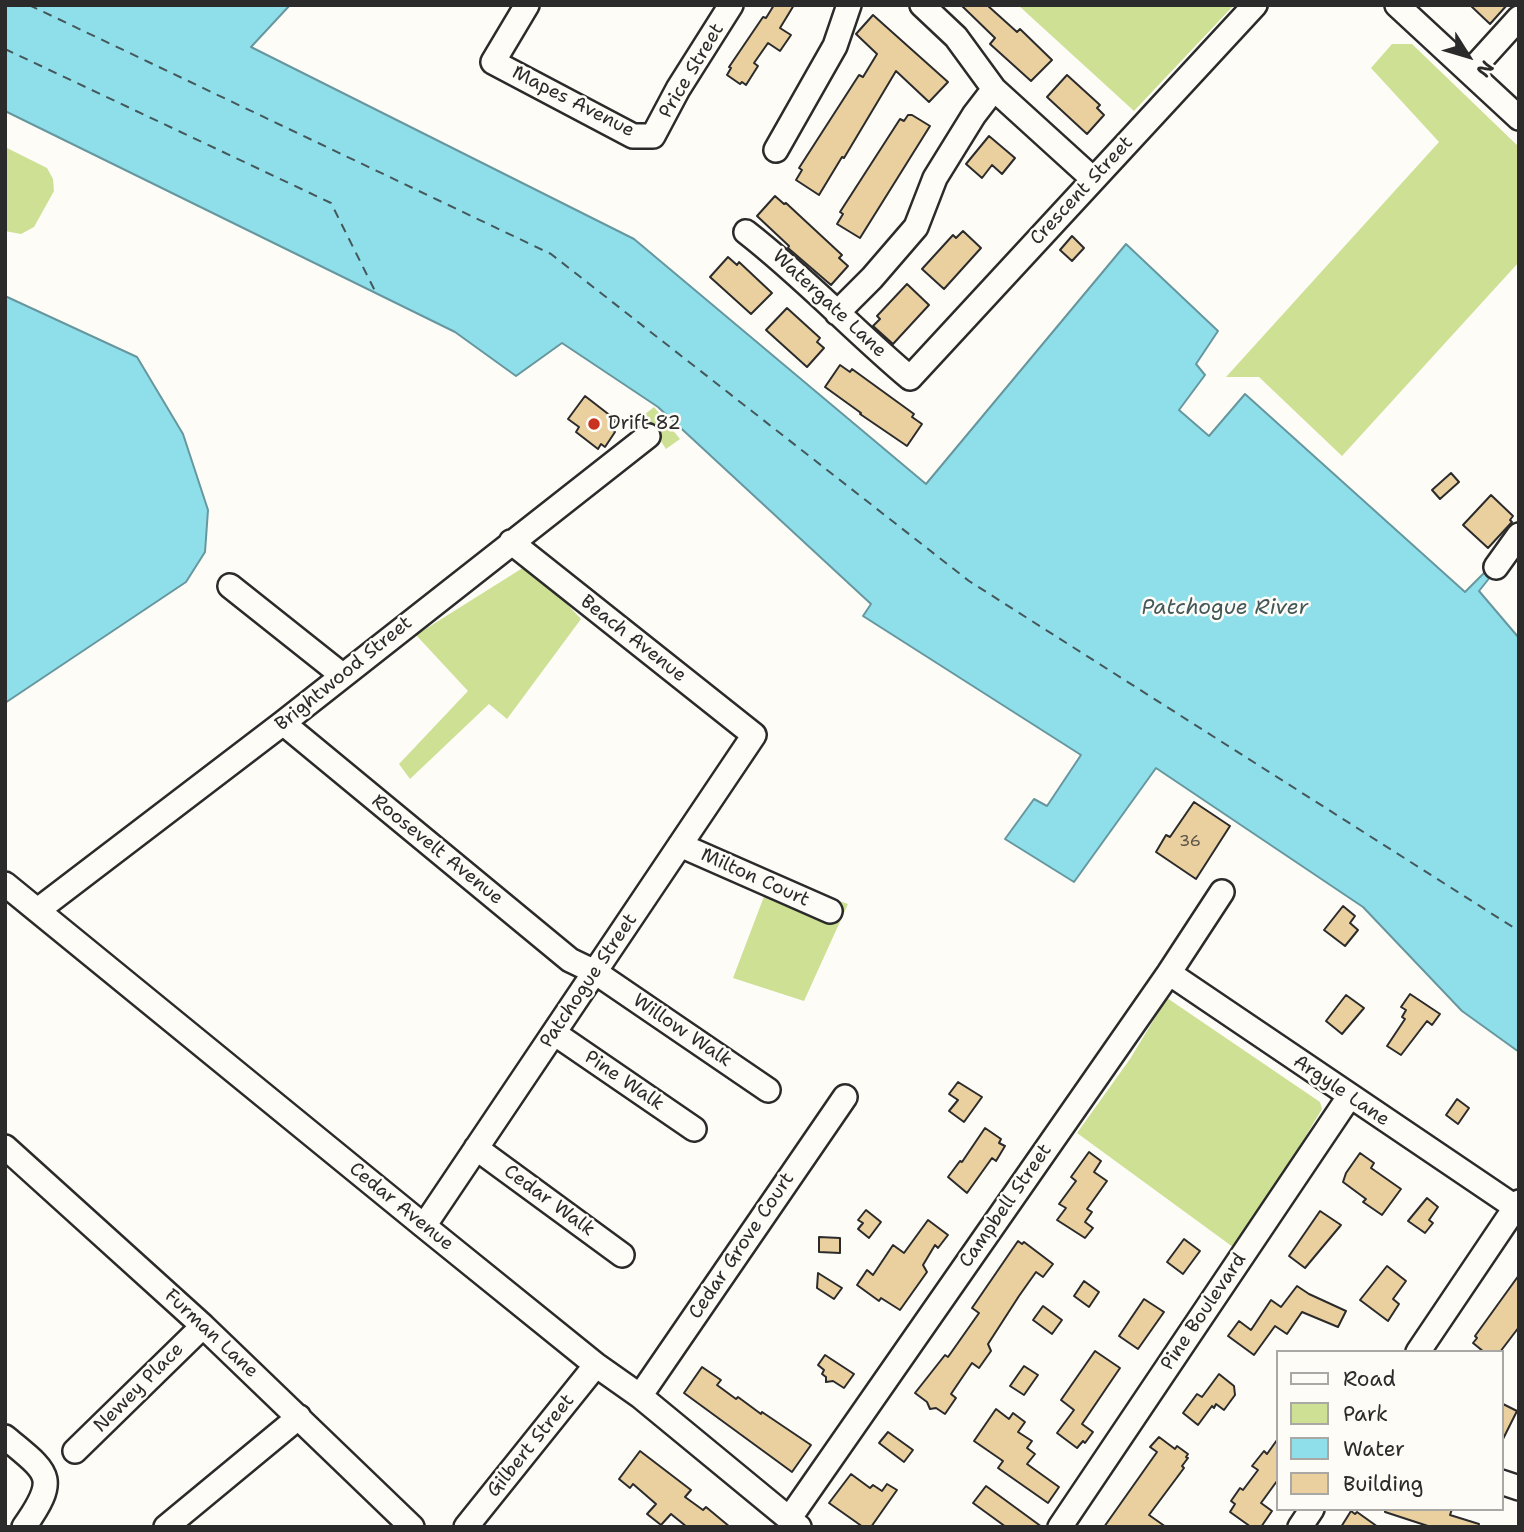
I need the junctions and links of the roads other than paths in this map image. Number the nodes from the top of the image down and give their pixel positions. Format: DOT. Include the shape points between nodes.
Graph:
graph roads {
  1 [pos="527,5"];
  2 [pos="731,5"];
  3 [pos="849,5"];
  4 [pos="922,5"];
  5 [pos="1255,5"];
  6 [pos="1397,5"];
  7 [pos="1519,18"];
  8 [pos="1470,72"];
  9 [pos="994,89"];
  10 [pos="1519,118"];
  11 [pos="653,136"];
  12 [pos="776,150"];
  13 [pos="1093,179"];
  14 [pos="746,232"];
  15 [pos="836,313"];
  16 [pos="910,377"];
  17 [pos="648,436"];
  18 [pos="1519,535"];
  19 [pos="511,542"];
  20 [pos="1496,567"];
  21 [pos="230,586"];
  22 [pos="342,675"];
  23 [pos="283,723"];
  24 [pos="754,735"];
  25 [pos="680,845"];
  26 [pos="5,884"];
  27 [pos="1222,892"];
  28 [pos="38,910"];
  29 [pos="830,911"];
  30 [pos="595,972"];
  31 [pos="1168,974"];
  32 [pos="554,1033"];
  33 [pos="768,1090"];
  34 [pos="845,1097"];
  35 [pos="1349,1097"];
  36 [pos="694,1129"];
  37 [pos="5,1147"];
  38 [pos="476,1148"];
  39 [pos="1517,1204"];
  40 [pos="424,1226"];
  41 [pos="622,1255"];
  42 [pos="203,1325"];
  43 [pos="1419,1350"];
  44 [pos="596,1365"];
  45 [pos="640,1396"];
  46 [pos="299,1417"];
  47 [pos="5,1437"];
  48 [pos="75,1451"];
  49 [pos="1311,1511"];
  50 [pos="794,1523"];
  51 [pos="24,1527"];
  52 [pos="166,1527"];
  53 [pos="412,1527"];
  54 [pos="467,1527"];
  55 [pos="1060,1527"];
  56 [pos="1300,1527"];
  1 -- 11 [label="street, Mapes Avenue" via="493,62 634,136"];
  2 -- 11 [label="street, Price Street"];
  3 -- 12 [label="street" via="835,46"];
  4 -- 9 [label="street" via="956,37"];
  5 -- 13 [label="street, Crescent Street"];
  6 -- 8 [label="street"];
  7 -- 8 [label="street"];
  8 -- 10 [label="street"];
  9 -- 13 [label="street"];
  9 -- 15 [label="street" via="935,178 916,227"];
  13 -- 16 [label="street, Crescent Street"];
  14 -- 15 [label="street, Watergate Lane" via="782,259"];
  15 -- 16 [label="street, Watergate Lane"];
  17 -- 19 [label="street, Brightwood Street"];
  18 -- 20 [label="street"];
  19 -- 22 [label="street, Brightwood Street"];
  19 -- 24 [label="street, Beach Avenue"];
  21 -- 22 [label="street"];
  22 -- 23 [label="street, Brightwood Street"];
  23 -- 28 [label="street, Brightwood Street"];
  23 -- 30 [label="street, Roosevelt Avenue" via="570,960"];
  24 -- 25 [label="street, Patchogue Street"];
  25 -- 29 [label="street, Milton Court"];
  25 -- 30 [label="street, Patchogue Street"];
  26 -- 28 [label="street, Cedar Avenue"];
  27 -- 31 [label="street, Campbell Street"];
  28 -- 40 [label="street, Cedar Avenue"];
  30 -- 32 [label="street, Patchogue Street"];
  30 -- 33 [label="street, Willow Walk"];
  31 -- 35 [label="street, Argyle Lane"];
  31 -- 50 [label="street, Campbell Street"];
  32 -- 36 [label="street, Pine Walk"];
  32 -- 38 [label="street, Patchogue Street"];
  34 -- 45 [label="street, Cedar Grove Court"];
  35 -- 39 [label="street, Argyle Lane"];
  35 -- 55 [label="street, Pine Boulevard"];
  37 -- 42 [label="street, Furman Lane"];
  38 -- 40 [label="street, Patchogue Street"];
  38 -- 41 [label="street, Cedar Walk"];
  39 -- 43 [label="street"];
  40 -- 44 [label="street, Cedar Avenue"];
  42 -- 46 [label="street, Furman Lane"];
  42 -- 48 [label="street, Newey Place"];
  44 -- 45 [label="street, Cedar Avenue"];
  44 -- 54 [label="street, Gilbert Street"];
  45 -- 50 [label="street, Cedar Avenue"];
  46 -- 52 [label="street"];
  46 -- 53 [label="street, Furman Lane"];
  47 -- 51 [label="street" via="43,1468 46,1478 40,1503"];
  49 -- 56 [label="street"];
}
